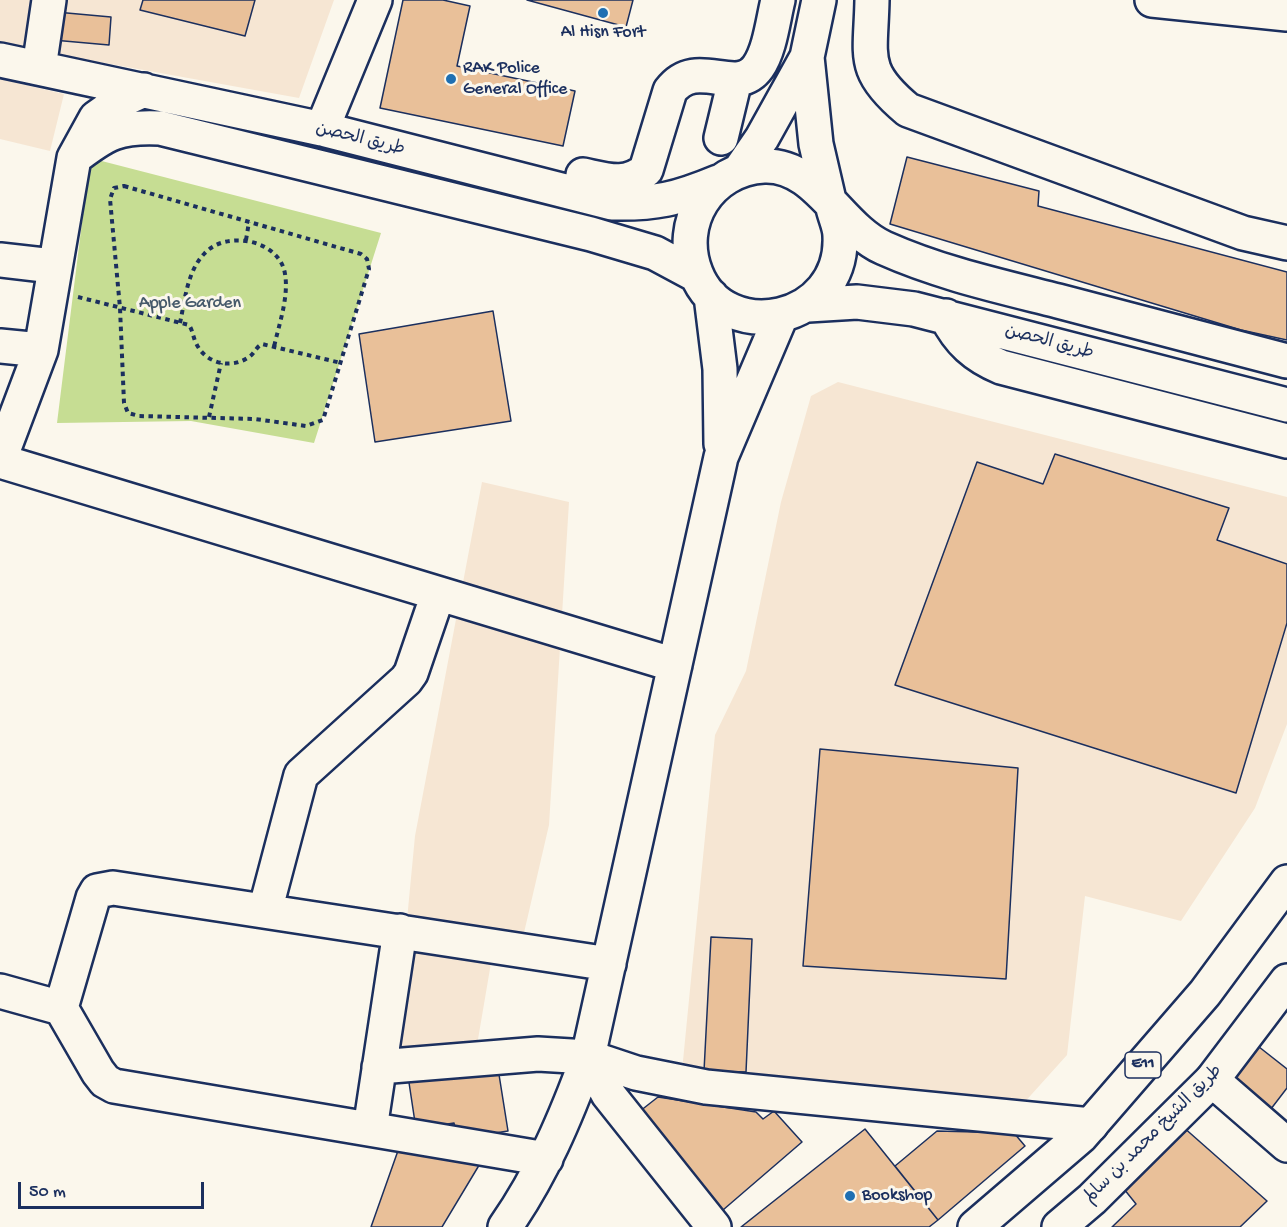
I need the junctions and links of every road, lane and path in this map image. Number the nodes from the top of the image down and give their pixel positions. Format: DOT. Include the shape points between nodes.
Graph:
graph roads {
  1 [pos="49,0"];
  2 [pos="375,0"];
  3 [pos="778,0"];
  4 [pos="819,0"];
  5 [pos="872,0"];
  6 [pos="1152,0"];
  7 [pos="1287,14"];
  8 [pos="807,57"];
  9 [pos="0,60"];
  10 [pos="39,68"];
  11 [pos="735,80"];
  12 [pos="144,90"];
  13 [pos="322,129"];
  14 [pos="721,138"];
  15 [pos="74,158"];
  16 [pos="484,171"];
  17 [pos="729,176"];
  18 [pos="831,204"];
  19 [pos="249,222"];
  20 [pos="246,240"];
  21 [pos="1287,243"];
  22 [pos="0,260"];
  23 [pos="52,278"];
  24 [pos="704,286"];
  25 [pos="120,308"];
  26 [pos="794,310"];
  27 [pos="946,316"];
  28 [pos="180,323"];
  29 [pos="0,346"];
  30 [pos="274,347"];
  31 [pos="41,350"];
  32 [pos="1287,361"];
  33 [pos="221,363"];
  34 [pos="341,363"];
  35 [pos="1287,405"];
  36 [pos="209,417"];
  37 [pos="1287,441"];
  38 [pos="721,457"];
  39 [pos="0,460"];
  40 [pos="438,594"];
  41 [pos="675,666"];
  42 [pos="1287,882"];
  43 [pos="266,911"];
  44 [pos="400,932"];
  45 [pos="609,964"];
  46 [pos="1287,981"];
  47 [pos="0,991"];
  48 [pos="61,1008"];
  49 [pos="588,1057"];
  50 [pos="380,1067"];
  51 [pos="1212,1080"];
  52 [pos="1091,1125"];
  53 [pos="370,1129"];
  54 [pos="1287,1145"];
  55 [pos="546,1159"];
  56 [pos="505,1227"];
  57 [pos="714,1227"];
  58 [pos="975,1227"];
  59 [pos="1059,1227"];
  1 -- 10 [label="street"];
  2 -- 13 [label="street"];
  3 -- 11 [label="street" via="760,64 754,72"];
  4 -- 8 [label="street"];
  5 -- 21 [label="street" via="870,63 877,80 908,110 1243,233"];
  6 -- 7 [label="street"];
  8 -- 17 [label="street" via="762,138"];
  8 -- 18 [label="street" via="816,144"];
  9 -- 10 [label="street, طريق الحصن"];
  10 -- 12 [label="street, طريق الحصن"];
  11 -- 14 [label="street"];
  11 -- 16 [label="street" via="695,74 676,82 666,100 651,158 646,170 636,178 611,181 520,164"];
  12 -- 13 [label="street, طريق الحصن"];
  12 -- 15 [label="street" via="96,118"];
  13 -- 16 [label="street, طريق الحصن"];
  15 -- 23 [label="street"];
  15 -- 24 [label="street, طريق الحصن" via="107,135 132,126 160,128 591,234 655,253"];
  16 -- 17 [label="street, طريق الحصن" via="612,203 644,204 675,200"];
  17 -- 18 [label="street" via="765,166 790,170 811,182"];
  17 -- 24 [label="street" via="701,201 691,225 689,250"];
  18 -- 26 [label="street" via="840,234 839,261 827,285"];
  18 -- 32 [label="street" via="880,246 941,271"];
  19 -- 20 [label="path"];
  19 -- 25 [label="path" via="124,186 114,188 110,199"];
  19 -- 34 [label="path" via="367,259 369,269"];
  20 -- 28 [label="path" via="222,242 204,254 190,279"];
  20 -- 30 [label="path" via="268,251 285,271"];
  22 -- 23 [label="street"];
  23 -- 25 [label="path"];
  23 -- 31 [label="street"];
  24 -- 26 [label="street" via="732,310 756,317"];
  24 -- 38 [label="street" via="720,369"];
  25 -- 28 [label="path"];
  25 -- 36 [label="path" via="124,403 128,413"];
  26 -- 27 [label="street, طريق الحصن" via="857,302"];
  26 -- 38 [label="street"];
  27 -- 35 [label="street, طريق الحصن"];
  27 -- 37 [label="street" via="974,353 1001,367"];
  28 -- 33 [label="path" via="189,325 196,344 209,359"];
  29 -- 31 [label="street"];
  30 -- 33 [label="path" via="262,344 242,361"];
  30 -- 34 [label="path"];
  31 -- 39 [label="street"];
  33 -- 36 [label="path"];
  34 -- 36 [label="path" via="323,420 315,425"];
  38 -- 41 [label="street"];
  39 -- 40 [label="street"];
  40 -- 41 [label="street"];
  40 -- 43 [label="street" via="406,680 301,775"];
  41 -- 45 [label="street"];
  42 -- 52 [label="street, E11" via="1205,993"];
  43 -- 44 [label="street"];
  43 -- 48 [label="street" via="112,888 97,891"];
  44 -- 45 [label="street"];
  44 -- 50 [label="street"];
  45 -- 49 [label="street"];
  46 -- 51 [label="street, طريق الشيخ محمد بن سالم"];
  47 -- 48 [label="street"];
  48 -- 53 [label="street" via="98,1072 114,1086"];
  49 -- 50 [label="street" via="538,1054"];
  49 -- 52 [label="street" via="636,1073 706,1087"];
  49 -- 55 [label="street"];
  49 -- 57 [label="street" via="608,1094"];
  50 -- 53 [label="street"];
  51 -- 54 [label="street"];
  51 -- 59 [label="street, طريق الشيخ محمد بن سالم"];
  52 -- 58 [label="street, E11"];
  53 -- 55 [label="street"];
  55 -- 56 [label="street"];
}
